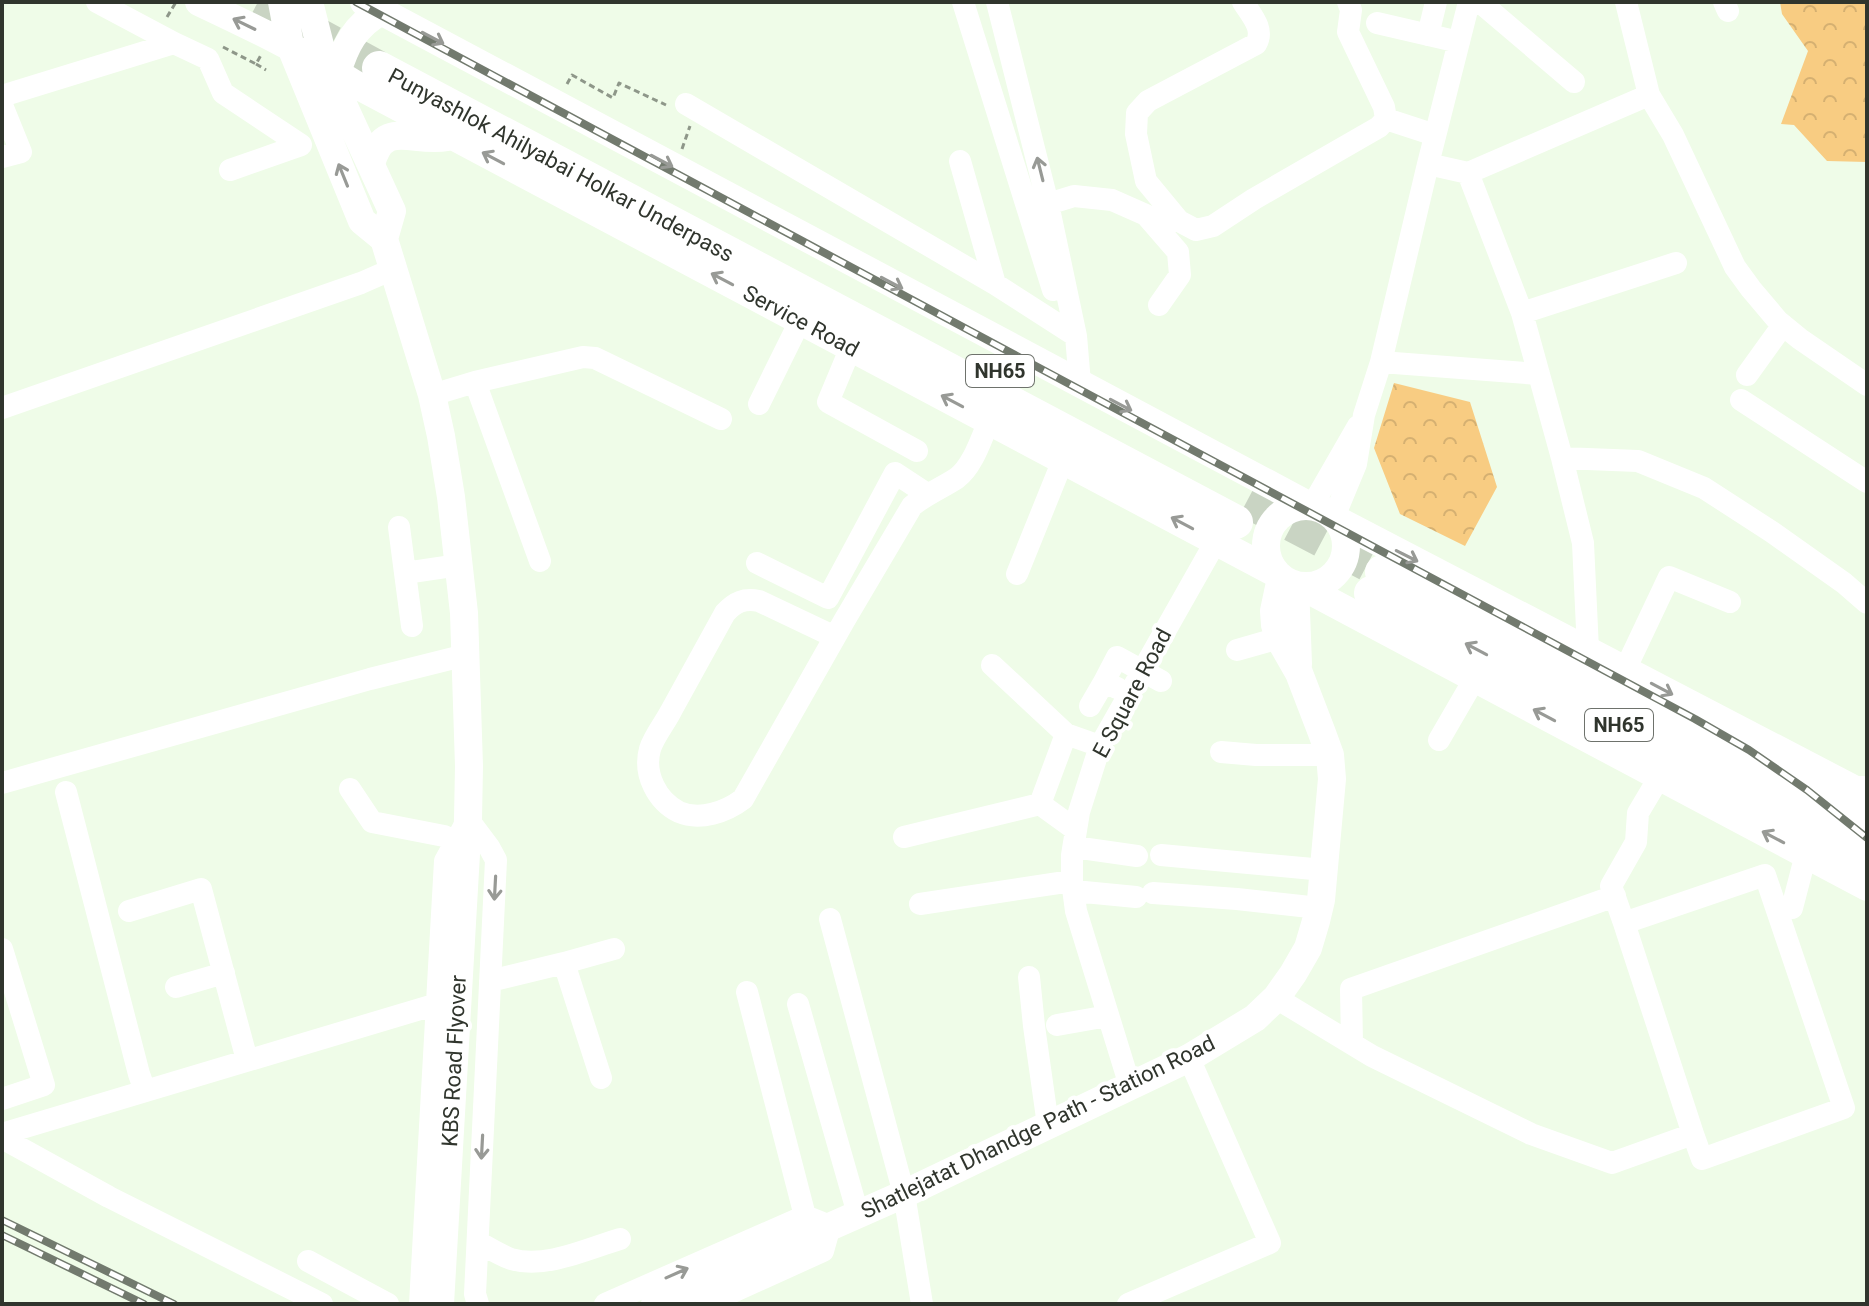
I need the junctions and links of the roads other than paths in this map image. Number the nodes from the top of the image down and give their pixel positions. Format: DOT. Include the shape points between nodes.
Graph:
graph roads {
  1 [pos="97,2"];
  2 [pos="199,2"];
  3 [pos="282,2"];
  4 [pos="309,2"];
  5 [pos="963,2"];
  6 [pos="997,2"];
  7 [pos="1243,2"];
  8 [pos="1348,2"];
  9 [pos="1436,2"];
  10 [pos="1469,2"];
  11 [pos="1480,2"];
  12 [pos="1626,2"];
  13 [pos="373,6"];
  14 [pos="1377,23"];
  15 [pos="174,33"];
  16 [pos="1428,35"];
  17 [pos="1459,42"];
  18 [pos="290,45"];
  19 [pos="384,58"];
  20 [pos="331,69"];
  21 [pos="1574,82"];
  22 [pos="1649,95"];
  23 [pos="2,96"];
  24 [pos="2,105"];
  25 [pos="683,109"];
  26 [pos="1386,119"];
  27 [pos="1435,135"];
  28 [pos="452,136"];
  29 [pos="314,141"];
  30 [pos="2,157"];
  31 [pos="960,161"];
  32 [pos="371,164"];
  33 [pos="1428,164"];
  34 [pos="230,170"];
  35 [pos="1468,173"];
  36 [pos="1048,204"];
  37 [pos="384,239"];
  38 [pos="1676,263"];
  39 [pos="393,269"];
  40 [pos="995,284"];
  41 [pos="1159,305"];
  42 [pos="1522,313"];
  43 [pos="800,321"];
  44 [pos="1783,325"];
  45 [pos="1071,333"];
  46 [pos="851,347"];
  47 [pos="1381,362"];
  48 [pos="1539,374"];
  49 [pos="1747,375"];
  50 [pos="475,382"];
  51 [pos="1080,383"];
  52 [pos="1867,385"];
  53 [pos="432,395"];
  54 [pos="1741,400"];
  55 [pos="759,404"];
  56 [pos="2,408"];
  57 [pos="721,419"];
  58 [pos="989,421"];
  59 [pos="917,451"];
  60 [pos="1562,458"];
  61 [pos="1063,460"];
  62 [pos="1867,482"];
  63 [pos="927,494"];
  64 [pos="1323,512"];
  65 [pos="1233,521"];
  66 [pos="399,527"];
  67 [pos="540,561"];
  68 [pos="757,563"];
  69 [pos="459,565"];
  70 [pos="405,573"];
  71 [pos="1017,574"];
  72 [pos="1289,581"];
  73 [pos="1730,602"];
  74 [pos="1867,603"];
  75 [pos="412,626"];
  76 [pos="835,637"];
  77 [pos="1279,638"];
  78 [pos="1237,650"];
  79 [pos="1588,650"];
  80 [pos="466,655"];
  81 [pos="992,665"];
  82 [pos="1625,670"];
  83 [pos="1299,673"];
  84 [pos="1152,676"];
  85 [pos="1475,678"];
  86 [pos="1104,682"];
  87 [pos="1129,695"];
  88 [pos="1090,706"];
  89 [pos="1066,734"];
  90 [pos="1439,740"];
  91 [pos="1100,746"];
  92 [pos="1221,752"];
  93 [pos="1330,755"];
  94 [pos="1660,776"];
  95 [pos="2,783"];
  96 [pos="350,789"];
  97 [pos="66,792"];
  98 [pos="1865,796"];
  99 [pos="1040,804"];
  100 [pos="1867,827"];
  101 [pos="904,837"];
  102 [pos="1075,838"];
  103 [pos="463,842"];
  104 [pos="1806,854"];
  105 [pos="1161,855"];
  106 [pos="1137,856"];
  107 [pos="1867,856"];
  108 [pos="1324,870"];
  109 [pos="1073,886"];
  110 [pos="1867,887"];
  111 [pos="1615,896"];
  112 [pos="920,904"];
  113 [pos="1319,908"];
  114 [pos="1792,908"];
  115 [pos="129,911"];
  116 [pos="830,919"];
  117 [pos="1624,923"];
  118 [pos="2,949"];
  119 [pos="614,949"];
  120 [pos="564,963"];
  121 [pos="224,973"];
  122 [pos="1029,977"];
  123 [pos="490,981"];
  124 [pos="176,987"];
  125 [pos="747,992"];
  126 [pos="1276,998"];
  127 [pos="437,1004"];
  128 [pos="798,1004"];
  129 [pos="1108,1016"];
  130 [pos="1057,1025"];
  131 [pos="1352,1044"];
  132 [pos="1189,1058"];
  133 [pos="247,1060"];
  134 [pos="601,1078"];
  135 [pos="1130,1086"];
  136 [pos="145,1091"];
  137 [pos="2,1099"];
  138 [pos="1048,1125"];
  139 [pos="1693,1134"];
  140 [pos="2,1136"];
  141 [pos="904,1194"];
  142 [pos="858,1214"];
  143 [pos="818,1221"];
  144 [pos="620,1239"];
  145 [pos="478,1242"];
  146 [pos="308,1261"];
  147 [pos="731,1298"];
  148 [pos="322,1304"];
  149 [pos="388,1304"];
  150 [pos="420,1304"];
  151 [pos="440,1304"];
  152 [pos="478,1304"];
  153 [pos="605,1304"];
  154 [pos="655,1304"];
  155 [pos="706,1304"];
  156 [pos="922,1304"];
  157 [pos="1128,1304"];
  1 -- 15 [label="street"];
  18 -- 2 [label="main road, Service Road, one-way"];
  3 -- 18 [label="main road"];
  4 -- 20 [label="main road"];
  5 -- 45 [label="street"];
  36 -- 6 [label="street, one-way"];
  7 -- 26 [label="street" via="1259,29 1256,44 1148,101 1137,113 1146,181 1179,221 1196,230 1213,226"];
  8 -- 26 [label="street" via="1348,32"];
  9 -- 16 [label="street"];
  10 -- 17 [label="street"];
  11 -- 21 [label="street"];
  12 -- 22 [label="street"];
  13 -- 20 [label="main road"];
  13 -- 51 [label="main road, one-way"];
  14 -- 16 [label="street"];
  15 -- 23 [label="street"];
  15 -- 29 [label="street" via="208,59 223,93"];
  16 -- 17 [label="street"];
  17 -- 27 [label="street"];
  18 -- 20 [label="main road, Service Road"];
  18 -- 29 [label="main road"];
  19 -- 65 [label="highway, Punyashlok Ahilyabai Holkar Underpass / NH65" via="749,251"];
  20 -- 28 [label="main road, Service Road"];
  20 -- 32 [label="main road"];
  22 -- 35 [label="street"];
  22 -- 44 [label="street" via="1735,267"];
  24 -- 30 [label="street" via="21,152"];
  25 -- 40 [label="street"];
  26 -- 27 [label="street"];
  27 -- 33 [label="street"];
  28 -- 32 [label="main road" via="391,137 376,148"];
  43 -- 28 [label="main road, Service Road, one-way"];
  29 -- 34 [label="street"];
  37 -- 29 [label="main road, one-way" via="362,221"];
  31 -- 40 [label="street"];
  32 -- 37 [label="main road" via="392,211"];
  33 -- 35 [label="street"];
  33 -- 47 [label="street"];
  35 -- 42 [label="street"];
  36 -- 41 [label="street" via="1074,196 1112,200 1146,215 1178,252 1180,275"];
  36 -- 45 [label="street"];
  37 -- 39 [label="main road, KBS Road Flyover"];
  38 -- 42 [label="street"];
  39 -- 53 [label="main road, KBS Road Flyover"];
  39 -- 56 [label="street"];
  40 -- 45 [label="street"];
  42 -- 48 [label="street"];
  43 -- 46 [label="main road, Service Road"];
  43 -- 55 [label="street"];
  44 -- 49 [label="street"];
  44 -- 52 [label="street"];
  45 -- 51 [label="street"];
  58 -- 46 [label="main road, Service Road, one-way"];
  46 -- 59 [label="street" via="824,399"];
  47 -- 48 [label="street"];
  47 -- 64 [label="street" via="1356,464"];
  48 -- 60 [label="street"];
  50 -- 53 [label="street"];
  50 -- 57 [label="street" via="574,358 595,358"];
  50 -- 67 [label="street"];
  51 -- 64 [label="main road, one-way"];
  53 -- 69 [label="main road, KBS Road Flyover"];
  54 -- 62 [label="street"];
  58 -- 61 [label="main road, Service Road"];
  58 -- 63 [label="street" via="965,469"];
  60 -- 74 [label="street" via="1638,461 1704,488"];
  60 -- 79 [label="street" via="1583,543"];
  65 -- 61 [label="main road, Service Road, one-way"];
  61 -- 71 [label="street"];
  63 -- 68 [label="street" via="895,473 828,598"];
  63 -- 76 [label="street" via="912,506"];
  64 -- 72 [label="main road" via="1302,506 1287,511 1270,528 1266,551 1271,566"];
  64 -- 72 [label="main road" via="1342,527 1347,542 1342,565 1333,577 1311,587"];
  64 -- 79 [label="main road, one-way"];
  65 -- 72 [label="main road, Service Road"];
  65 -- 84 [label="street, E Square Road"];
  66 -- 70 [label="street"];
  69 -- 70 [label="street"];
  69 -- 80 [label="main road, KBS Road Flyover"];
  70 -- 75 [label="street"];
  72 -- 77 [label="main road, Shatlejatat Dhandge Path - Station Road" via="1274,611"];
  72 -- 83 [label="main road, Shatlejatat Dhandge Path - Station Road"];
  72 -- 85 [label="main road, Service Road"];
  73 -- 82 [label="street" via="1669,577"];
  76 -- 76 [label="street" via="759,601 741,600 732,606 651,749 650,775 664,802 689,815 703,815 743,799"];
  77 -- 78 [label="street"];
  77 -- 83 [label="main road, Shatlejatat Dhandge Path - Station Road"];
  79 -- 82 [label="main road"];
  80 -- 95 [label="street"];
  80 -- 103 [label="main road, KBS Road Flyover" via="469,766"];
  81 -- 89 [label="street"];
  82 -- 98 [label="main road, one-way"];
  83 -- 93 [label="main road, Shatlejatat Dhandge Path - Station Road"];
  84 -- 86 [label="street" via="1117,657"];
  84 -- 87 [label="street, E Square Road"];
  85 -- 90 [label="street"];
  94 -- 85 [label="main road, Service Road, one-way"];
  86 -- 87 [label="street"];
  86 -- 88 [label="street"];
  87 -- 91 [label="street, E Square Road"];
  89 -- 91 [label="street"];
  89 -- 99 [label="street"];
  91 -- 102 [label="street, E Square Road"];
  92 -- 93 [label="street"];
  93 -- 108 [label="main road, Shatlejatat Dhandge Path - Station Road"];
  104 -- 94 [label="main road, Service Road, one-way"];
  94 -- 111 [label="street" via="1638,813 1636,842 1611,886"];
  96 -- 103 [label="street" via="372,822"];
  97 -- 136 [label="street"];
  99 -- 101 [label="street"];
  99 -- 102 [label="street"];
  107 -- 100 [label="highway, NH65, one-way" via="1376,583"];
  102 -- 106 [label="street"];
  102 -- 109 [label="street, E Square Road"];
  103 -- 123 [label="street, one-way" via="489,847 496,860"];
  103 -- 127 [label="street" via="445,861"];
  103 -- 151 [label="main road, KBS Road Flyover"];
  104 -- 110 [label="main road, Service Road"];
  104 -- 114 [label="street"];
  105 -- 108 [label="street"];
  108 -- 113 [label="main road, Shatlejatat Dhandge Path - Station Road"];
  109 -- 112 [label="street"];
  109 -- 113 [label="street"];
  109 -- 129 [label="street, E Square Road"];
  111 -- 117 [label="street"];
  111 -- 131 [label="street" via="1351,989"];
  113 -- 126 [label="main road, Shatlejatat Dhandge Path - Station Road" via="1308,948"];
  115 -- 121 [label="street" via="201,889"];
  116 -- 141 [label="street"];
  117 -- 139 [label="street"];
  117 -- 139 [label="street" via="1765,875 1844,1108 1702,1159"];
  118 -- 137 [label="street" via="44,1085"];
  119 -- 120 [label="street"];
  120 -- 123 [label="street"];
  120 -- 134 [label="street"];
  121 -- 124 [label="street"];
  121 -- 133 [label="street"];
  122 -- 138 [label="street"];
  123 -- 145 [label="street, one-way"];
  125 -- 143 [label="street"];
  126 -- 131 [label="street"];
  126 -- 132 [label="main road, Shatlejatat Dhandge Path - Station Road" via="1255,1018"];
  127 -- 133 [label="street"];
  127 -- 150 [label="street"];
  128 -- 142 [label="street"];
  129 -- 130 [label="street"];
  129 -- 135 [label="street, E Square Road"];
  131 -- 139 [label="street" via="1531,1134 1612,1163"];
  132 -- 135 [label="main road, Shatlejatat Dhandge Path - Station Road"];
  132 -- 157 [label="street" via="1270,1243"];
  133 -- 136 [label="street"];
  135 -- 138 [label="main road, Shatlejatat Dhandge Path - Station Road"];
  136 -- 140 [label="street"];
  138 -- 141 [label="main road, Shatlejatat Dhandge Path - Station Road"];
  140 -- 148 [label="street" via="109,1197"];
  141 -- 142 [label="main road, Shatlejatat Dhandge Path - Station Road"];
  141 -- 156 [label="street"];
  142 -- 143 [label="main road, Shatlejatat Dhandge Path - Station Road"];
  143 -- 147 [label="street" via="823,1251"];
  153 -- 143 [label="street, one-way"];
  143 -- 154 [label="main road, Shatlejatat Dhandge Path - Station Road" via="769,1253"];
  144 -- 145 [label="street" via="529,1262"];
  145 -- 152 [label="street"];
  146 -- 149 [label="street"];
  147 -- 155 [label="street"];
}
